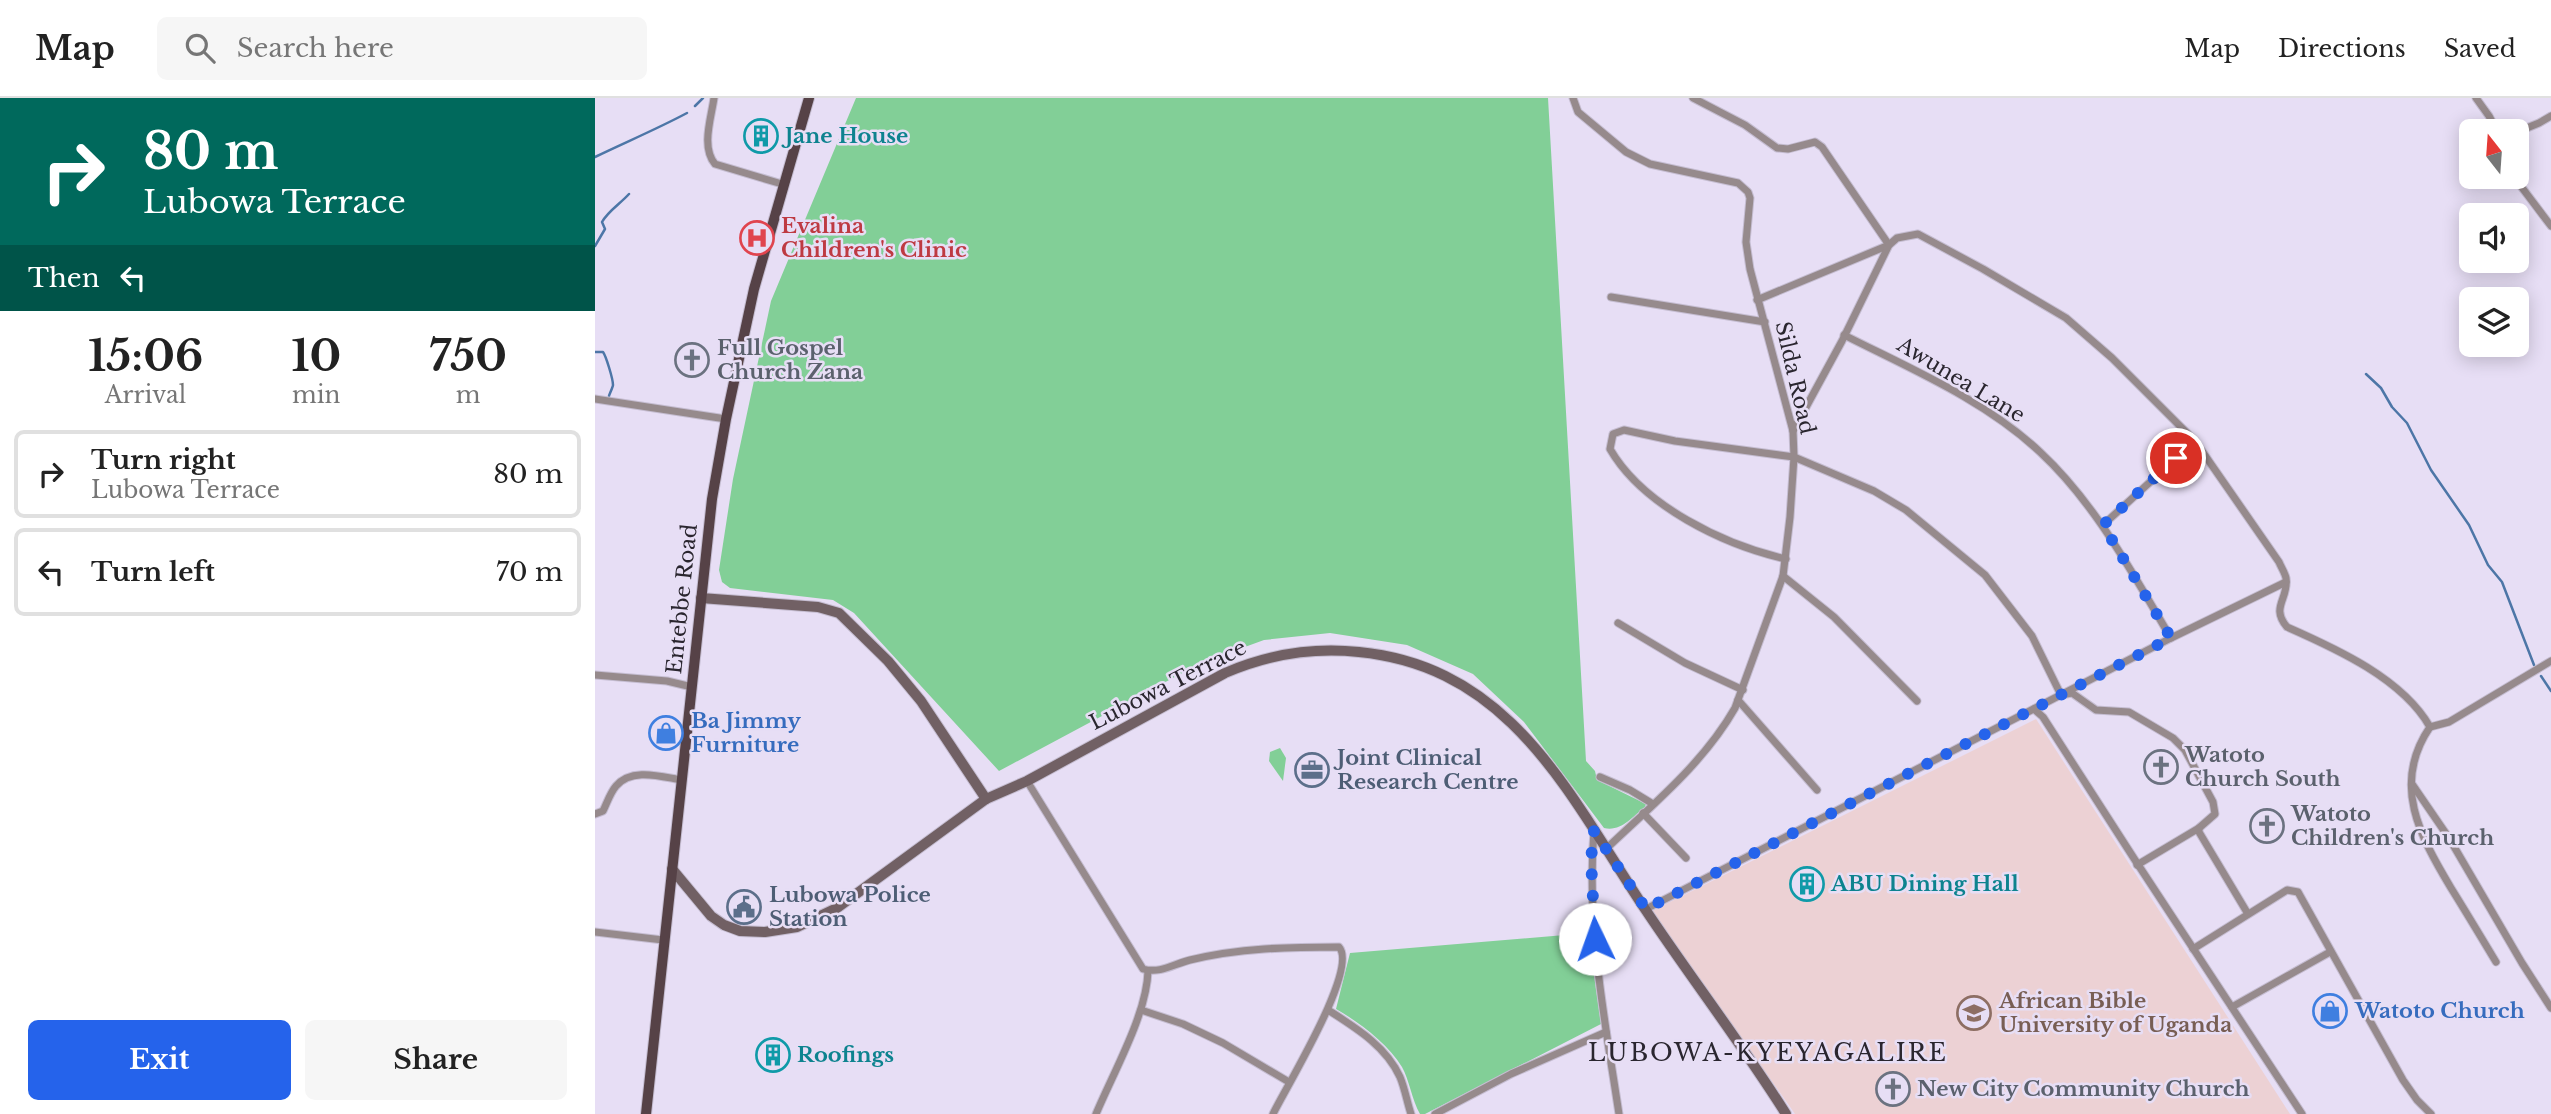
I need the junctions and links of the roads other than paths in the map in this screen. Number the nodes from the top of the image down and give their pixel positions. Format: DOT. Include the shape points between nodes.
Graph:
graph roads {
  1 [pos="713,98"];
  2 [pos="809,98"];
  3 [pos="1573,98"];
  4 [pos="1693,98"];
  5 [pos="2476,98"];
  6 [pos="2551,116"];
  7 [pos="2491,119"];
  8 [pos="2529,127"];
  9 [pos="782,184"];
  10 [pos="2523,189"];
  11 [pos="2551,226"];
  12 [pos="1889,245"];
  13 [pos="1611,297"];
  14 [pos="1757,300"];
  15 [pos="1765,322"];
  16 [pos="1844,335"];
  17 [pos="595,399"];
  18 [pos="726,419"];
  19 [pos="1793,431"];
  20 [pos="2195,441"];
  21 [pos="1794,457"];
  22 [pos="2103,525"];
  23 [pos="1786,559"];
  24 [pos="1783,576"];
  25 [pos="2286,582"];
  26 [pos="701,598"];
  27 [pos="1618,623"];
  28 [pos="2171,638"];
  29 [pos="2551,661"];
  30 [pos="595,675"];
  31 [pos="692,687"];
  32 [pos="1743,690"];
  33 [pos="2061,695"];
  34 [pos="1738,701"];
  35 [pos="1917,701"];
  36 [pos="2033,709"];
  37 [pos="2430,727"];
  38 [pos="1600,777"];
  39 [pos="682,780"];
  40 [pos="1027,780"];
  41 [pos="2412,785"];
  42 [pos="1817,790"];
  43 [pos="986,799"];
  44 [pos="1653,804"];
  45 [pos="1643,813"];
  46 [pos="595,814"];
  47 [pos="2199,828"];
  48 [pos="1594,831"];
  49 [pos="1607,849"];
  50 [pos="1686,858"];
  51 [pos="2137,864"];
  52 [pos="672,869"];
  53 [pos="1646,909"];
  54 [pos="2248,914"];
  55 [pos="595,932"];
  56 [pos="663,940"];
  57 [pos="2193,949"];
  58 [pos="2330,952"];
  59 [pos="2496,962"];
  60 [pos="1149,971"];
  61 [pos="2232,1007"];
  62 [pos="2551,1008"];
  63 [pos="1141,1010"];
  64 [pos="1328,1010"];
  65 [pos="1607,1032"];
  66 [pos="1289,1082"];
  67 [pos="646,1114"];
  68 [pos="1096,1114"];
  69 [pos="1273,1114"];
  70 [pos="1412,1114"];
  71 [pos="1435,1114"];
  72 [pos="1619,1114"];
  73 [pos="1786,1114"];
  74 [pos="2302,1114"];
  75 [pos="2431,1114"];
  1 -- 9 [label="street" via="708,147 712,160 720,167"];
  2 -- 9 [label="main road, Entebbe Road"];
  3 -- 14 [label="street, Silda Road" via="1578,112 1626,152 1650,164 1743,186 1750,198 1746,242"];
  4 -- 12 [label="street" via="1777,148 1815,142 1822,147"];
  5 -- 7 [label="street"];
  6 -- 8 [label="street"];
  9 -- 18 [label="main road, Entebbe Road"];
  10 -- 11 [label="street"];
  12 -- 14 [label="street"];
  12 -- 16 [label="street"];
  12 -- 20 [label="street" via="1918,234 2066,318"];
  13 -- 15 [label="street"];
  14 -- 15 [label="street, Silda Road"];
  15 -- 19 [label="street, Silda Road"];
  16 -- 19 [label="street"];
  16 -- 22 [label="street, Awunea Lane" via="1997,418 2058,470"];
  17 -- 18 [label="street"];
  18 -- 26 [label="main road, Entebbe Road"];
  19 -- 21 [label="street, Silda Road"];
  20 -- 22 [label="street"];
  20 -- 25 [label="street" via="2273,552"];
  21 -- 23 [label="street, Silda Road"];
  21 -- 23 [label="street" via="1625,430 1613,434 1610,441 1615,458 1634,480 1670,509 1748,549"];
  21 -- 33 [label="street" via="1906,510 1985,575 2032,636"];
  22 -- 28 [label="street, Awunea Lane"];
  23 -- 24 [label="street, Silda Road"];
  24 -- 32 [label="street, Silda Road"];
  24 -- 35 [label="street" via="1834,617"];
  25 -- 28 [label="street"];
  25 -- 37 [label="street" via="2279,612 2287,627 2355,660 2417,706"];
  26 -- 31 [label="main road, Entebbe Road"];
  26 -- 43 [label="street" via="817,607 839,613 921,701"];
  27 -- 32 [label="street" via="1685,663"];
  28 -- 33 [label="street"];
  29 -- 37 [label="street" via="2449,722"];
  30 -- 31 [label="street"];
  31 -- 39 [label="main road, Entebbe Road"];
  32 -- 34 [label="street, Silda Road"];
  33 -- 36 [label="street"];
  33 -- 47 [label="street" via="2072,693 2096,710 2129,712 2173,738 2185,750 2213,802 2215,814"];
  34 -- 42 [label="street"];
  34 -- 44 [label="street, Silda Road" via="1700,758"];
  36 -- 51 [label="street" via="2043,717"];
  36 -- 53 [label="street"];
  37 -- 41 [label="street" via="2418,746"];
  38 -- 44 [label="street"];
  39 -- 46 [label="street" via="628,777 614,789 603,811"];
  39 -- 52 [label="main road, Entebbe Road"];
  40 -- 43 [label="street, Lubowa Terrace"];
  40 -- 48 [label="street, Lubowa Terrace" via="1243,666 1277,655 1321,649 1350,651 1389,655 1469,687 1505,715 1537,749"];
  40 -- 60 [label="street" via="1139,964"];
  41 -- 59 [label="street" via="2413,812 2422,838"];
  41 -- 62 [label="street"];
  43 -- 52 [label="street, Lubowa Terrace" via="837,908 779,931 740,931 724,925"];
  44 -- 45 [label="street, Silda Road"];
  45 -- 49 [label="street, Silda Road"];
  45 -- 50 [label="street"];
  47 -- 51 [label="street"];
  47 -- 54 [label="street"];
  48 -- 49 [label="street, Lubowa Terrace"];
  48 -- 65 [label="street" via="1594,926"];
  49 -- 53 [label="street, Lubowa Terrace"];
  51 -- 57 [label="street"];
  52 -- 56 [label="main road, Entebbe Road"];
  53 -- 73 [label="street, Lubowa Terrace"];
  54 -- 57 [label="street"];
  54 -- 58 [label="street" via="2287,890 2298,892"];
  55 -- 56 [label="street"];
  56 -- 67 [label="main road, Entebbe Road"];
  57 -- 61 [label="street"];
  58 -- 61 [label="street"];
  58 -- 75 [label="street" via="2403,1080"];
  60 -- 63 [label="street"];
  60 -- 64 [label="street" via="1227,953 1339,947 1341,973"];
  61 -- 74 [label="street"];
  63 -- 66 [label="street" via="1223,1042"];
  63 -- 68 [label="street"];
  64 -- 66 [label="street"];
  64 -- 70 [label="street" via="1391,1059"];
  65 -- 71 [label="street"];
  65 -- 72 [label="street"];
  66 -- 69 [label="street"];
}
